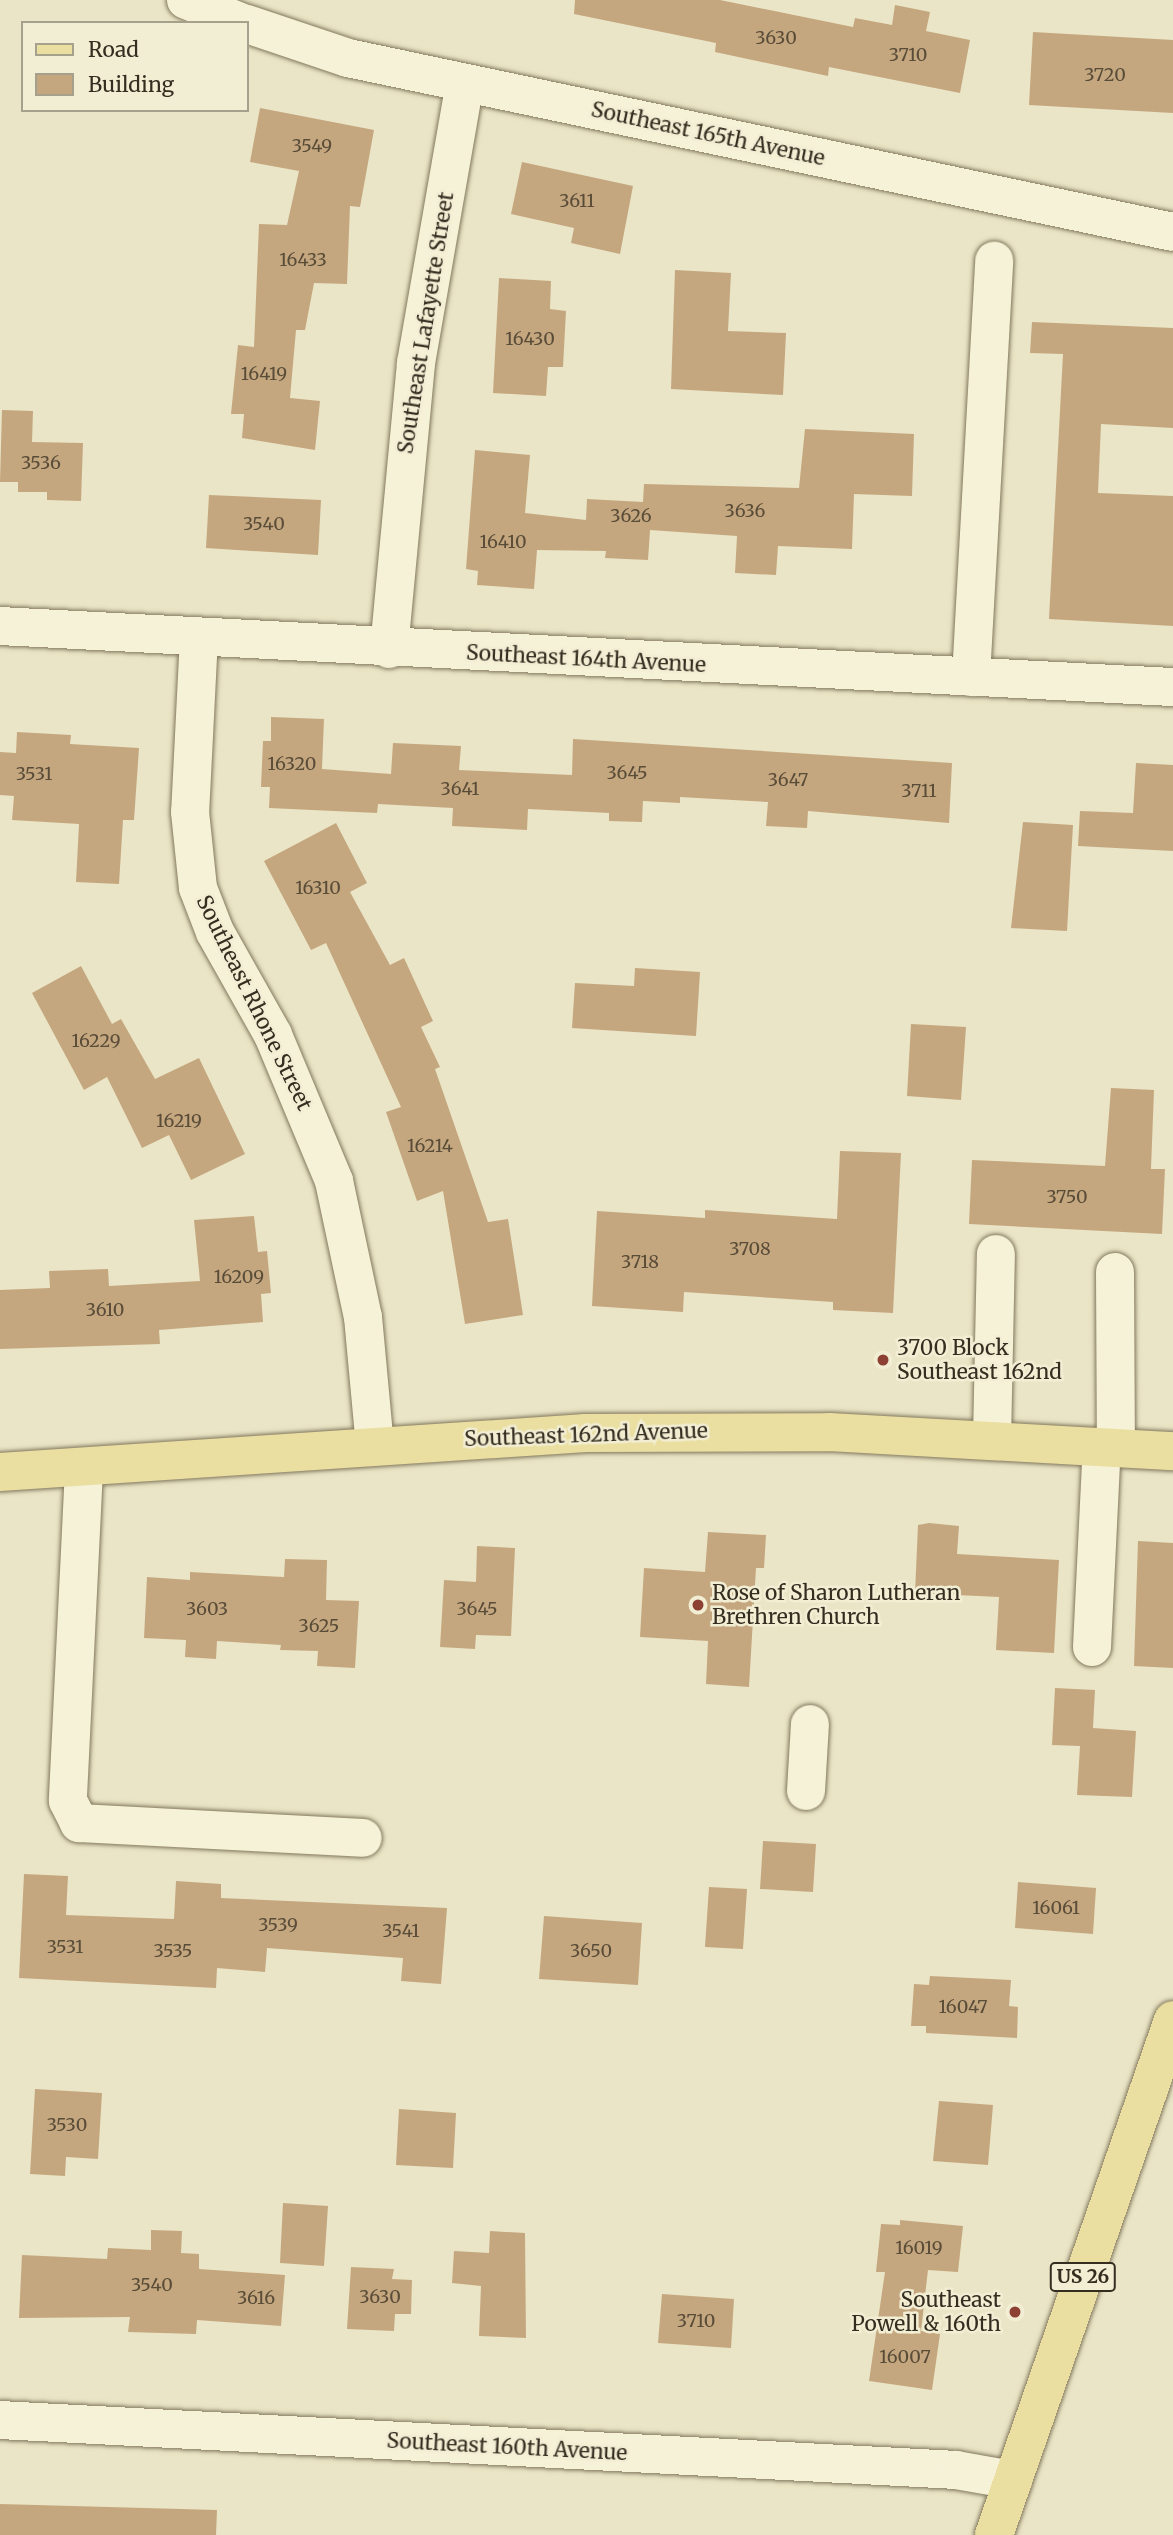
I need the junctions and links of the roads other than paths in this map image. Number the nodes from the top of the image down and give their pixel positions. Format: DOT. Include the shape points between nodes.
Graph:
graph roads {
  1 [pos="186,0"];
  2 [pos="240,21"];
  3 [pos="248,24"];
  4 [pos="465,83"];
  5 [pos="1173,232"];
  6 [pos="994,261"];
  7 [pos="0,626"];
  8 [pos="199,637"];
  9 [pos="389,649"];
  10 [pos="971,677"];
  11 [pos="1173,687"];
  12 [pos="996,1254"];
  13 [pos="1115,1272"];
  14 [pos="992,1440"];
  15 [pos="375,1446"];
  16 [pos="1109,1447"];
  17 [pos="1173,1451"];
  18 [pos="84,1469"];
  19 [pos="0,1472"];
  20 [pos="1092,1647"];
  21 [pos="810,1724"];
  22 [pos="806,1791"];
  23 [pos="363,1838"];
  24 [pos="1173,2020"];
  25 [pos="0,2420"];
  26 [pos="1013,2480"];
  27 [pos="994,2535"];
  1 -- 2 [label="street, Southeast 165th Avenue"];
  3 -- 4 [label="street, Southeast 165th Avenue" via="348,58"];
  4 -- 5 [label="street, Southeast 165th Avenue"];
  4 -- 9 [label="street, Southeast Lafayette Street" via="416,363"];
  6 -- 10 [label="street"];
  7 -- 8 [label="street, Southeast 164th Avenue"];
  8 -- 9 [label="street, Southeast 164th Avenue"];
  8 -- 15 [label="street, Southeast Rhone Street" via="190,812 198,888 215,932 273,1035 334,1181 363,1317"];
  9 -- 10 [label="street, Southeast 164th Avenue"];
  10 -- 11 [label="street, Southeast 164th Avenue"];
  12 -- 14 [label="street"];
  13 -- 16 [label="street"];
  14 -- 15 [label="main road, Southeast 162nd Avenue" via="728,1430"];
  14 -- 16 [label="main road, Southeast 162nd Avenue"];
  15 -- 18 [label="main road, Southeast 162nd Avenue"];
  16 -- 17 [label="main road, Southeast 162nd Avenue"];
  16 -- 20 [label="street"];
  18 -- 19 [label="main road, Southeast 162nd Avenue"];
  18 -- 23 [label="street" via="68,1801 79,1823"];
  21 -- 22 [label="street"];
  24 -- 26 [label="main road, US 26"];
  25 -- 26 [label="street, Southeast 160th Avenue" via="956,2470"];
  26 -- 27 [label="main road, US 26"];
}
